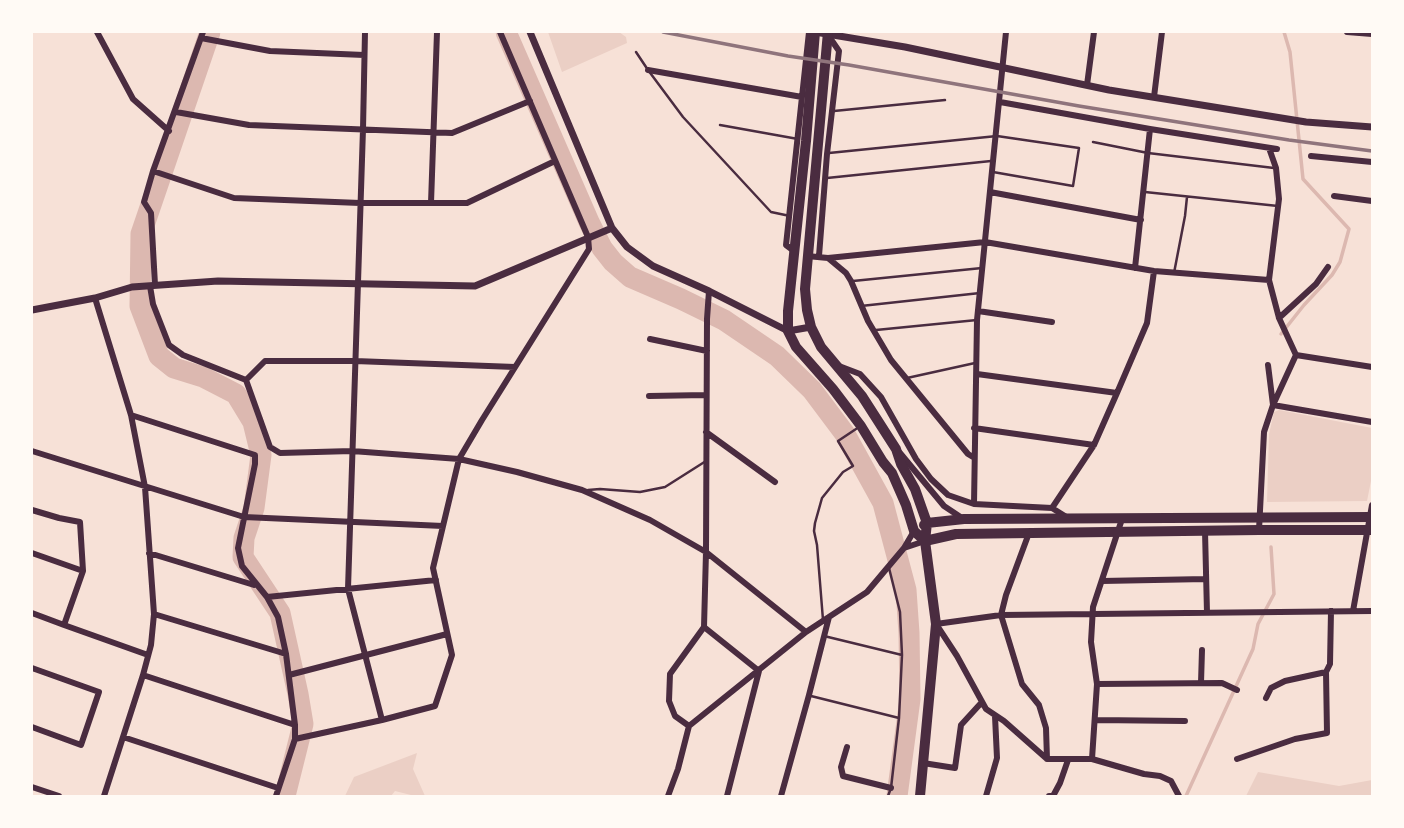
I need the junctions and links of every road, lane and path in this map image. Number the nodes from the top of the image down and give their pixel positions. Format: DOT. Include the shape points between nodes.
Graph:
graph roads {
  1 [pos="97,32"];
  2 [pos="365,32"];
  3 [pos="437,32"];
  4 [pos="500,32"];
  5 [pos="530,32"];
  6 [pos="813,32"];
  7 [pos="1006,32"];
  8 [pos="1094,32"];
  9 [pos="1161,32"];
  10 [pos="1348,32"];
  11 [pos="827,33"];
  12 [pos="1373,34"];
  13 [pos="202,36"];
  14 [pos="636,52"];
  15 [pos="364,55"];
  16 [pos="1003,67"];
  17 [pos="648,70"];
  18 [pos="1087,85"];
  19 [pos="802,97"];
  20 [pos="1154,97"];
  21 [pos="945,100"];
  22 [pos="530,101"];
  23 [pos="1000,102"];
  24 [pos="831,111"];
  25 [pos="176,112"];
  26 [pos="720,125"];
  27 [pos="1373,127"];
  28 [pos="363,129"];
  29 [pos="1150,129"];
  30 [pos="169,131"];
  31 [pos="434,132"];
  32 [pos="997,136"];
  33 [pos="798,139"];
  34 [pos="1093,142"];
  35 [pos="1269,148"];
  36 [pos="1277,149"];
  37 [pos="1148,153"];
  38 [pos="827,154"];
  39 [pos="1311,156"];
  40 [pos="555,161"];
  41 [pos="994,161"];
  42 [pos="1373,162"];
  43 [pos="1276,168"];
  44 [pos="154,171"];
  45 [pos="993,172"];
  46 [pos="824,178"];
  47 [pos="990,192"];
  48 [pos="1144,192"];
  49 [pos="1334,196"];
  50 [pos="1187,197"];
  51 [pos="1373,201"];
  52 [pos="360,203"];
  53 [pos="431,203"];
  54 [pos="1278,206"];
  55 [pos="790,216"];
  56 [pos="1141,220"];
  57 [pos="612,228"];
  58 [pos="588,237"];
  59 [pos="985,242"];
  60 [pos="794,251"];
  61 [pos="813,256"];
  62 [pos="828,258"];
  63 [pos="1328,267"];
  64 [pos="982,268"];
  65 [pos="1135,268"];
  66 [pos="1154,271"];
  67 [pos="1174,273"];
  68 [pos="1269,280"];
  69 [pos="851,281"];
  70 [pos="358,282"];
  71 [pos="152,286"];
  72 [pos="709,291"];
  73 [pos="979,293"];
  74 [pos="95,298"];
  75 [pos="861,306"];
  76 [pos="32,310"];
  77 [pos="978,310"];
  78 [pos="977,320"];
  79 [pos="1280,320"];
  80 [pos="1052,322"];
  81 [pos="811,327"];
  82 [pos="874,330"];
  83 [pos="788,331"];
  84 [pos="650,339"];
  85 [pos="707,351"];
  86 [pos="1296,355"];
  87 [pos="355,361"];
  88 [pos="975,363"];
  89 [pos="836,364"];
  90 [pos="1268,365"];
  91 [pos="515,367"];
  92 [pos="1373,367"];
  93 [pos="976,374"];
  94 [pos="905,379"];
  95 [pos="246,380"];
  96 [pos="1117,393"];
  97 [pos="706,395"];
  98 [pos="649,396"];
  99 [pos="1273,405"];
  100 [pos="131,415"];
  101 [pos="1373,422"];
  102 [pos="860,427"];
  103 [pos="974,428"];
  104 [pos="706,432"];
  105 [pos="1094,444"];
  106 [pos="896,449"];
  107 [pos="32,451"];
  108 [pos="352,451"];
  109 [pos="973,457"];
  110 [pos="459,459"];
  111 [pos="706,461"];
  112 [pos="775,482"];
  113 [pos="145,488"];
  114 [pos="582,490"];
  115 [pos="974,505"];
  116 [pos="1373,505"];
  117 [pos="1052,508"];
  118 [pos="32,510"];
  119 [pos="245,517"];
  120 [pos="1259,517"];
  121 [pos="1371,517"];
  122 [pos="964,519"];
  123 [pos="1069,519"];
  124 [pos="1122,519"];
  125 [pos="349,521"];
  126 [pos="928,523"];
  127 [pos="443,526"];
  128 [pos="1259,530"];
  129 [pos="1370,530"];
  130 [pos="914,531"];
  131 [pos="1205,531"];
  132 [pos="1118,532"];
  133 [pos="1030,533"];
  134 [pos="925,541"];
  135 [pos="904,548"];
  136 [pos="706,552"];
  137 [pos="32,553"];
  138 [pos="149,553"];
  139 [pos="889,565"];
  140 [pos="83,571"];
  141 [pos="1206,579"];
  142 [pos="436,580"];
  143 [pos="1102,581"];
  144 [pos="256,586"];
  145 [pos="348,589"];
  146 [pos="267,597"];
  147 [pos="1331,611"];
  148 [pos="1353,611"];
  149 [pos="1373,611"];
  150 [pos="32,613"];
  151 [pos="1207,613"];
  152 [pos="154,614"];
  153 [pos="1001,615"];
  154 [pos="1093,615"];
  155 [pos="826,618"];
  156 [pos="936,624"];
  157 [pos="64,625"];
  158 [pos="704,627"];
  159 [pos="806,632"];
  160 [pos="447,634"];
  161 [pos="824,636"];
  162 [pos="1202,650"];
  163 [pos="148,654"];
  164 [pos="286,654"];
  165 [pos="365,655"];
  166 [pos="902,655"];
  167 [pos="32,668"];
  168 [pos="760,671"];
  169 [pos="1325,672"];
  170 [pos="143,675"];
  171 [pos="290,675"];
  172 [pos="1200,683"];
  173 [pos="1097,684"];
  174 [pos="1237,690"];
  175 [pos="809,695"];
  176 [pos="1266,698"];
  177 [pos="982,702"];
  178 [pos="995,716"];
  179 [pos="899,718"];
  180 [pos="383,720"];
  181 [pos="1096,720"];
  182 [pos="1185,722"];
  183 [pos="295,725"];
  184 [pos="689,726"];
  185 [pos="32,727"];
  186 [pos="124,737"];
  187 [pos="295,739"];
  188 [pos="847,747"];
  189 [pos="1237,758"];
  190 [pos="1047,759"];
  191 [pos="1092,759"];
  192 [pos="1068,760"];
  193 [pos="923,763"];
  194 [pos="32,788"];
  195 [pos="278,788"];
  196 [pos="891,788"];
  197 [pos="918,795"];
  198 [pos="59,796"];
  199 [pos="105,796"];
  200 [pos="276,796"];
  201 [pos="668,796"];
  202 [pos="727,796"];
  203 [pos="781,796"];
  204 [pos="888,796"];
  205 [pos="986,796"];
  206 [pos="1049,796"];
  207 [pos="1179,796"];
  1 -- 30 [label="street" via="133,99"];
  2 -- 15 [label="street"];
  3 -- 31 [label="street"];
  4 -- 22 [label="street"];
  5 -- 57 [label="street"];
  6 -- 11 [label="street"];
  6 -- 19 [label="street"];
  6 -- 60 [label="main road"];
  7 -- 16 [label="street"];
  8 -- 18 [label="street"];
  9 -- 20 [label="street"];
  10 -- 12 [label="street"];
  11 -- 16 [label="street"];
  11 -- 24 [label="street" via="839,51"];
  11 -- 61 [label="main road"];
  13 -- 15 [label="street" via="270,51"];
  13 -- 25 [label="street"];
  14 -- 17 [label="lane"];
  15 -- 28 [label="street"];
  16 -- 18 [label="street"];
  16 -- 23 [label="street"];
  17 -- 19 [label="street"];
  17 -- 55 [label="lane" via="683,117 771,212"];
  18 -- 20 [label="street"];
  19 -- 33 [label="street"];
  20 -- 27 [label="street" via="1306,122"];
  21 -- 24 [label="lane"];
  22 -- 31 [label="street" via="452,133"];
  22 -- 40 [label="street"];
  23 -- 29 [label="street"];
  23 -- 32 [label="street"];
  24 -- 38 [label="street"];
  25 -- 28 [label="street" via="249,125"];
  25 -- 30 [label="street"];
  26 -- 33 [label="lane"];
  28 -- 31 [label="street"];
  28 -- 52 [label="street"];
  29 -- 35 [label="street"];
  29 -- 37 [label="street"];
  30 -- 44 [label="street"];
  31 -- 53 [label="street"];
  32 -- 38 [label="lane"];
  32 -- 41 [label="street"];
  32 -- 45 [label="lane" via="1079,148 1073,186"];
  33 -- 55 [label="street"];
  34 -- 37 [label="lane"];
  35 -- 36 [label="street"];
  35 -- 43 [label="street"];
  37 -- 43 [label="lane"];
  37 -- 48 [label="street"];
  38 -- 46 [label="street"];
  39 -- 42 [label="street"];
  40 -- 53 [label="street" via="467,203"];
  40 -- 58 [label="street"];
  41 -- 45 [label="street"];
  41 -- 46 [label="lane"];
  43 -- 54 [label="street"];
  44 -- 52 [label="street" via="234,198"];
  44 -- 71 [label="street" via="144,202 151,213"];
  45 -- 47 [label="street"];
  46 -- 61 [label="street"];
  47 -- 56 [label="street"];
  47 -- 59 [label="street"];
  48 -- 50 [label="lane"];
  48 -- 56 [label="street"];
  49 -- 51 [label="street"];
  50 -- 54 [label="lane"];
  50 -- 67 [label="lane"];
  52 -- 53 [label="street"];
  52 -- 70 [label="street"];
  54 -- 68 [label="street"];
  55 -- 60 [label="street" via="786,246"];
  56 -- 65 [label="street"];
  57 -- 58 [label="street"];
  57 -- 72 [label="street" via="627,247 653,266"];
  58 -- 70 [label="street" via="475,286"];
  58 -- 91 [label="street" via="589,249"];
  59 -- 62 [label="street"];
  59 -- 64 [label="street"];
  59 -- 65 [label="street"];
  60 -- 83 [label="main road"];
  61 -- 62 [label="street"];
  61 -- 81 [label="main road" via="804,289"];
  62 -- 69 [label="street"];
  63 -- 79 [label="street"];
  64 -- 69 [label="lane"];
  64 -- 73 [label="street"];
  65 -- 66 [label="street"];
  66 -- 67 [label="street"];
  66 -- 96 [label="street" via="1147,323"];
  67 -- 68 [label="street"];
  68 -- 79 [label="street"];
  69 -- 75 [label="street"];
  70 -- 71 [label="street" via="218,281"];
  70 -- 87 [label="street"];
  71 -- 74 [label="street"];
  71 -- 95 [label="street" via="153,304 169,345"];
  72 -- 83 [label="street"];
  72 -- 85 [label="street"];
  73 -- 75 [label="lane"];
  73 -- 77 [label="street"];
  74 -- 76 [label="street"];
  74 -- 100 [label="street"];
  75 -- 82 [label="street"];
  77 -- 78 [label="street"];
  77 -- 80 [label="street"];
  78 -- 82 [label="lane"];
  78 -- 88 [label="street"];
  79 -- 86 [label="street"];
  81 -- 83 [label="street"];
  81 -- 89 [label="main road"];
  82 -- 94 [label="street"];
  83 -- 102 [label="main road"];
  84 -- 85 [label="street"];
  85 -- 97 [label="street"];
  86 -- 92 [label="street"];
  86 -- 99 [label="street"];
  87 -- 91 [label="street"];
  87 -- 95 [label="street" via="265,360"];
  87 -- 108 [label="street"];
  88 -- 93 [label="street"];
  88 -- 94 [label="lane"];
  89 -- 106 [label="main road"];
  89 -- 115 [label="street" via="860,374 881,397 931,479 948,495"];
  90 -- 99 [label="street"];
  91 -- 110 [label="street"];
  93 -- 96 [label="street"];
  93 -- 103 [label="street"];
  94 -- 109 [label="street"];
  95 -- 108 [label="street" via="270,447 280,453"];
  96 -- 105 [label="street"];
  97 -- 98 [label="street"];
  97 -- 104 [label="street"];
  99 -- 101 [label="street"];
  99 -- 120 [label="street" via="1264,432"];
  100 -- 113 [label="street"];
  100 -- 119 [label="street" via="255,455"];
  102 -- 130 [label="main road" via="892,473"];
  102 -- 155 [label="lane" via="838,441 853,467 843,472 822,498 815,523"];
  103 -- 105 [label="street"];
  103 -- 109 [label="street"];
  104 -- 111 [label="street"];
  104 -- 112 [label="street"];
  105 -- 117 [label="street"];
  106 -- 122 [label="street" via="944,506"];
  106 -- 126 [label="main road"];
  107 -- 113 [label="street"];
  108 -- 110 [label="street"];
  108 -- 125 [label="street"];
  109 -- 115 [label="street"];
  110 -- 114 [label="street"];
  110 -- 127 [label="street"];
  111 -- 114 [label="lane" via="665,486 640,492"];
  111 -- 136 [label="street"];
  113 -- 119 [label="street"];
  113 -- 138 [label="street"];
  114 -- 136 [label="street" via="650,520"];
  115 -- 117 [label="street"];
  116 -- 121 [label="street"];
  117 -- 123 [label="street"];
  118 -- 140 [label="street" via="80,522"];
  119 -- 125 [label="street"];
  119 -- 144 [label="street" via="238,548 242,566"];
  120 -- 121 [label="main road"];
  120 -- 124 [label="main road"];
  120 -- 128 [label="street"];
  121 -- 129 [label="street"];
  122 -- 123 [label="main road"];
  122 -- 126 [label="main road"];
  123 -- 124 [label="main road"];
  124 -- 132 [label="street"];
  125 -- 127 [label="street"];
  125 -- 145 [label="street"];
  126 -- 130 [label="main road"];
  126 -- 134 [label="main road"];
  127 -- 142 [label="street" via="433,568"];
  128 -- 129 [label="main road"];
  128 -- 131 [label="main road"];
  129 -- 148 [label="street"];
  130 -- 134 [label="main road"];
  130 -- 135 [label="street"];
  131 -- 132 [label="main road"];
  131 -- 141 [label="street"];
  132 -- 133 [label="main road"];
  132 -- 143 [label="street"];
  133 -- 134 [label="main road" via="956,534"];
  133 -- 153 [label="street"];
  134 -- 135 [label="street"];
  134 -- 156 [label="main road"];
  135 -- 139 [label="street"];
  136 -- 158 [label="street"];
  136 -- 159 [label="street"];
  137 -- 140 [label="street"];
  138 -- 144 [label="street"];
  138 -- 152 [label="street"];
  139 -- 155 [label="street" via="867,592"];
  139 -- 166 [label="lane" via="900,612"];
  140 -- 157 [label="street"];
  141 -- 143 [label="street"];
  141 -- 151 [label="street"];
  142 -- 145 [label="street"];
  142 -- 160 [label="street"];
  143 -- 154 [label="street"];
  144 -- 146 [label="street"];
  145 -- 146 [label="street"];
  145 -- 165 [label="street"];
  146 -- 164 [label="street" via="278,617"];
  147 -- 148 [label="street"];
  147 -- 151 [label="street"];
  147 -- 169 [label="street" via="1330,664"];
  148 -- 149 [label="street"];
  150 -- 157 [label="street"];
  151 -- 154 [label="street"];
  152 -- 163 [label="street"];
  152 -- 164 [label="street"];
  153 -- 154 [label="street"];
  153 -- 156 [label="street"];
  153 -- 190 [label="street" via="1022,684 1039,705 1046,727"];
  154 -- 173 [label="street" via="1091,642"];
  155 -- 159 [label="street"];
  155 -- 161 [label="street"];
  156 -- 177 [label="street"];
  156 -- 193 [label="main road"];
  157 -- 163 [label="street"];
  158 -- 168 [label="street"];
  158 -- 184 [label="street" via="670,674 669,701 676,716"];
  159 -- 168 [label="street"];
  160 -- 165 [label="street"];
  160 -- 180 [label="street" via="452,655 435,706"];
  161 -- 166 [label="lane"];
  161 -- 175 [label="street"];
  162 -- 172 [label="street"];
  163 -- 170 [label="street"];
  164 -- 171 [label="street"];
  165 -- 171 [label="street"];
  165 -- 180 [label="street"];
  166 -- 179 [label="lane"];
  167 -- 185 [label="street" via="99,692 81,745"];
  168 -- 184 [label="street"];
  168 -- 202 [label="street"];
  169 -- 176 [label="street" via="1285,681 1271,688"];
  169 -- 189 [label="street" via="1327,733"];
  170 -- 183 [label="street"];
  170 -- 186 [label="street"];
  171 -- 183 [label="street"];
  172 -- 173 [label="street"];
  172 -- 174 [label="street" via="1222,683"];
  173 -- 181 [label="street"];
  175 -- 179 [label="lane"];
  175 -- 203 [label="street"];
  177 -- 178 [label="street"];
  177 -- 193 [label="street" via="961,724 955,768"];
  178 -- 190 [label="street"];
  178 -- 205 [label="street" via="997,758"];
  179 -- 196 [label="lane"];
  180 -- 187 [label="street"];
  181 -- 182 [label="street"];
  181 -- 191 [label="street"];
  183 -- 187 [label="street"];
  184 -- 201 [label="street"];
  186 -- 195 [label="street"];
  186 -- 199 [label="street"];
  187 -- 195 [label="street"];
  188 -- 196 [label="street" via="843,776"];
  190 -- 192 [label="street"];
  191 -- 192 [label="street"];
  191 -- 207 [label="street" via="1160,776 1171,781"];
  192 -- 206 [label="street" via="1060,783"];
  193 -- 197 [label="main road"];
  194 -- 198 [label="street"];
  195 -- 200 [label="street"];
  196 -- 204 [label="lane"];
}
